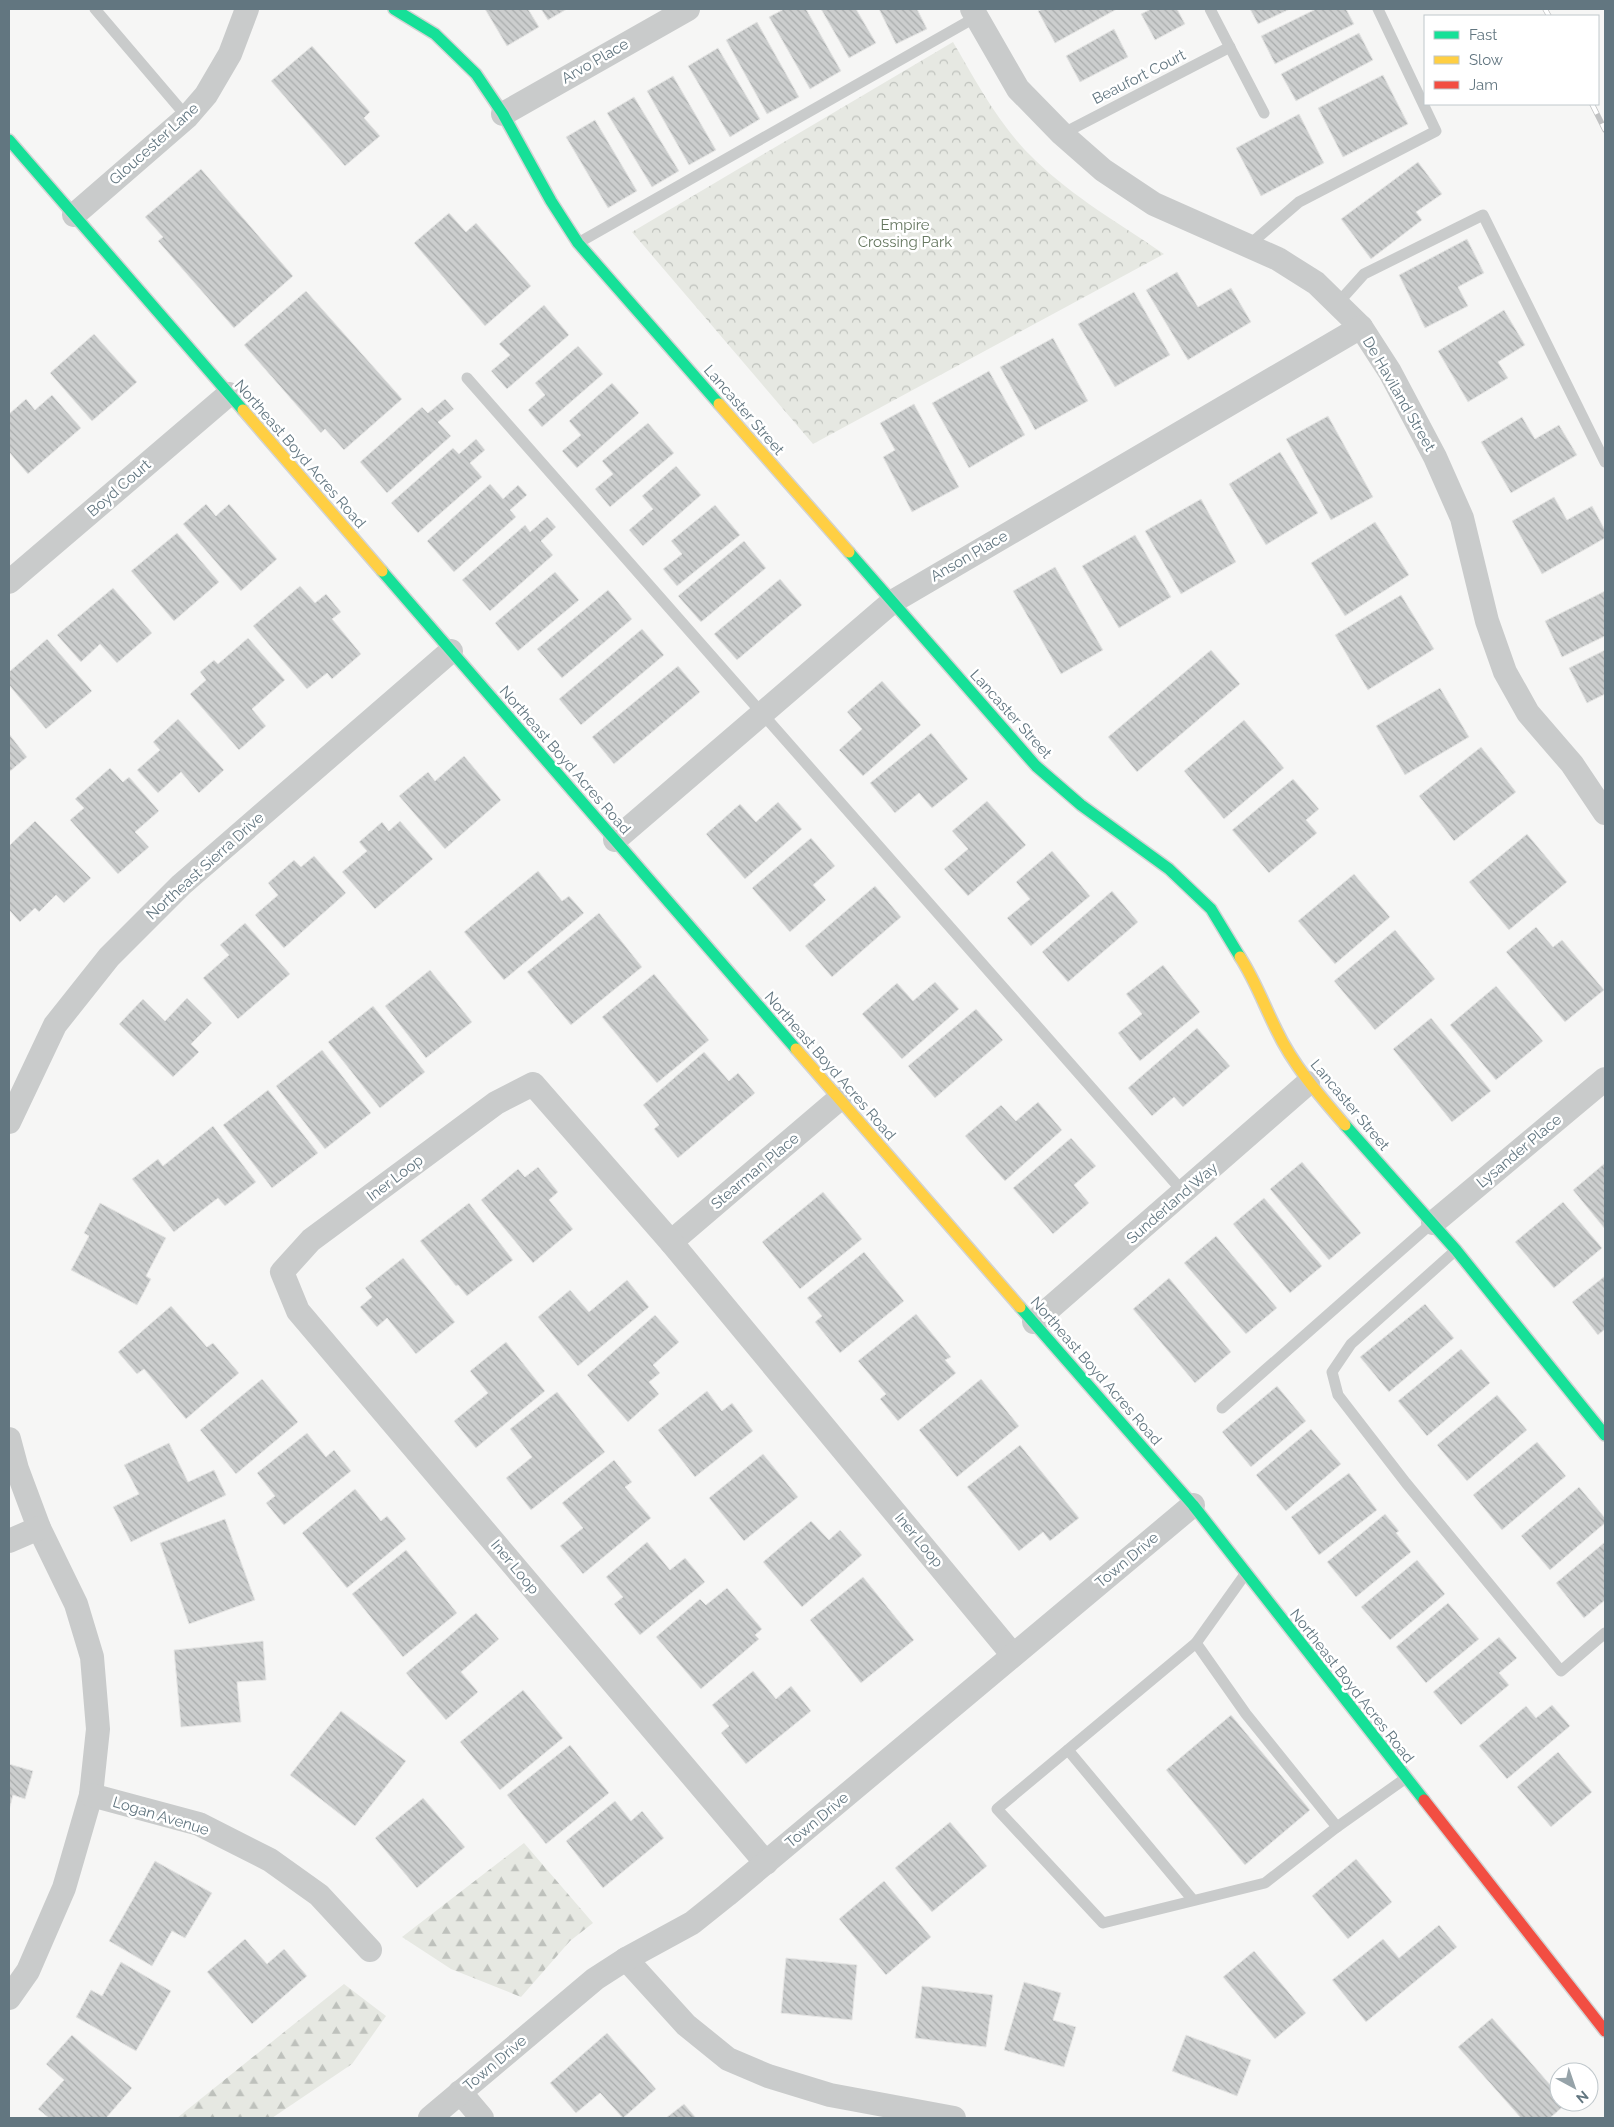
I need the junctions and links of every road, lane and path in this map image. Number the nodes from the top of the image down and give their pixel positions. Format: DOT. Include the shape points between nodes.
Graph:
graph roads {
  1 [pos="95,9"];
  2 [pos="247,9"];
  3 [pos="394,9"];
  4 [pos="688,9"];
  5 [pos="1210,9"];
  6 [pos="1378,9"];
  7 [pos="974,13"];
  8 [pos="1230,47"];
  9 [pos="1264,112"];
  10 [pos="503,114"];
  11 [pos="187,117"];
  12 [pos="1062,134"];
  13 [pos="9,140"];
  14 [pos="74,215"];
  15 [pos="578,242"];
  16 [pos="1248,246"];
  17 [pos="1338,303"];
  18 [pos="1361,327"];
  19 [pos="467,378"];
  20 [pos="229,394"];
  21 [pos="1605,462"];
  22 [pos="9,582"];
  23 [pos="892,602"];
  24 [pos="451,651"];
  25 [pos="762,712"];
  26 [pos="1605,812"];
  27 [pos="615,840"];
  28 [pos="1605,1079"];
  29 [pos="1308,1083"];
  30 [pos="839,1100"];
  31 [pos="9,1122"];
  32 [pos="1184,1193"];
  33 [pos="1433,1222"];
  34 [pos="671,1242"];
  35 [pos="1456,1250"];
  36 [pos="1034,1322"];
  37 [pos="1222,1408"];
  38 [pos="1605,1436"];
  39 [pos="9,1439"];
  40 [pos="1193,1505"];
  41 [pos="39,1528"];
  42 [pos="9,1541"];
  43 [pos="1246,1573"];
  44 [pos="1605,1632"];
  45 [pos="1196,1643"];
  46 [pos="1013,1655"];
  47 [pos="1068,1750"];
  48 [pos="1406,1778"];
  49 [pos="91,1795"];
  50 [pos="1338,1827"];
  51 [pos="766,1863"];
  52 [pos="1193,1900"];
  53 [pos="370,1950"];
  54 [pos="626,1958"];
  55 [pos="9,1998"];
  56 [pos="1605,2031"];
  57 [pos="460,2092"];
  58 [pos="430,2118"];
  59 [pos="482,2118"];
  60 [pos="954,2118"];
  1 -- 11 [label="lane"];
  2 -- 11 [label="street, Gloucester Lane" via="230,54 206,95"];
  3 -- 10 [label="street, Lancaster Street" via="442,41 476,74"];
  4 -- 10 [label="street, Arvo Place"];
  5 -- 8 [label="lane"];
  6 -- 16 [label="lane" via="1436,131 1300,202"];
  7 -- 12 [label="street, De Haviland Street" via="1018,89"];
  7 -- 15 [label="lane"];
  8 -- 9 [label="lane"];
  8 -- 12 [label="lane, Beaufort Court"];
  10 -- 15 [label="street, Lancaster Street" via="551,201"];
  11 -- 14 [label="street, Gloucester Lane"];
  12 -- 16 [label="street, De Haviland Street" via="1103,170 1154,204"];
  13 -- 14 [label="street, Northeast Boyd Acres Road"];
  14 -- 20 [label="street, Northeast Boyd Acres Road"];
  15 -- 23 [label="street, Lancaster Street"];
  16 -- 17 [label="street, De Haviland Street" via="1278,259 1316,283"];
  17 -- 18 [label="street, De Haviland Street"];
  17 -- 21 [label="lane" via="1364,274 1483,215"];
  18 -- 23 [label="street, Anson Place"];
  18 -- 26 [label="street, De Haviland Street" via="1390,372 1435,457 1462,518 1487,621 1506,672 1528,712 1572,764"];
  19 -- 25 [label="lane"];
  20 -- 22 [label="street, Boyd Court"];
  20 -- 24 [label="street, Northeast Boyd Acres Road"];
  23 -- 25 [label="street, Anson Place"];
  23 -- 29 [label="street, Lancaster Street" via="1036,766 1082,805 1169,869 1211,909 1252,977 1276,1030"];
  24 -- 27 [label="street, Northeast Boyd Acres Road"];
  24 -- 31 [label="street, Northeast Sierra Drive" via="181,885 109,957 55,1025"];
  25 -- 27 [label="street, Anson Place"];
  25 -- 32 [label="lane"];
  27 -- 30 [label="street, Northeast Boyd Acres Road"];
  28 -- 33 [label="street, Lysander Place"];
  29 -- 32 [label="street, Sunderland Way"];
  29 -- 33 [label="street, Lancaster Street"];
  30 -- 34 [label="street, Stearman Place"];
  30 -- 36 [label="street, Northeast Boyd Acres Road"];
  32 -- 36 [label="street, Sunderland Way"];
  33 -- 35 [label="street, Lancaster Street"];
  33 -- 37 [label="lane"];
  34 -- 46 [label="street, Iner Loop"];
  34 -- 51 [label="street, Iner Loop" via="533,1084 496,1103 311,1240 282,1272 298,1311"];
  35 -- 38 [label="street, Lancaster Street"];
  35 -- 44 [label="lane" via="1351,1344 1332,1372 1338,1395 1561,1671"];
  36 -- 40 [label="street, Northeast Boyd Acres Road"];
  39 -- 41 [label="street"];
  40 -- 43 [label="street, Northeast Boyd Acres Road"];
  40 -- 46 [label="street, Town Drive"];
  41 -- 42 [label="street"];
  41 -- 49 [label="street" via="76,1604 92,1657 98,1729"];
  43 -- 45 [label="lane"];
  43 -- 48 [label="street, Northeast Boyd Acres Road"];
  45 -- 47 [label="lane"];
  45 -- 50 [label="lane" via="1246,1714"];
  46 -- 51 [label="street, Town Drive"];
  47 -- 52 [label="lane"];
  47 -- 52 [label="lane" via="997,1809 1103,1923"];
  48 -- 50 [label="lane"];
  48 -- 56 [label="street, Northeast Boyd Acres Road"];
  49 -- 53 [label="street, Logan Avenue" via="199,1824 270,1860 319,1895"];
  49 -- 55 [label="street" via="64,1888 28,1971"];
  50 -- 52 [label="lane" via="1265,1883"];
  51 -- 54 [label="street, Town Drive" via="692,1923"];
  54 -- 57 [label="street, Town Drive" via="596,1979"];
  54 -- 60 [label="street" via="686,2025 728,2059 768,2076 830,2095"];
  57 -- 58 [label="street, Town Drive"];
  57 -- 59 [label="street"];
}
